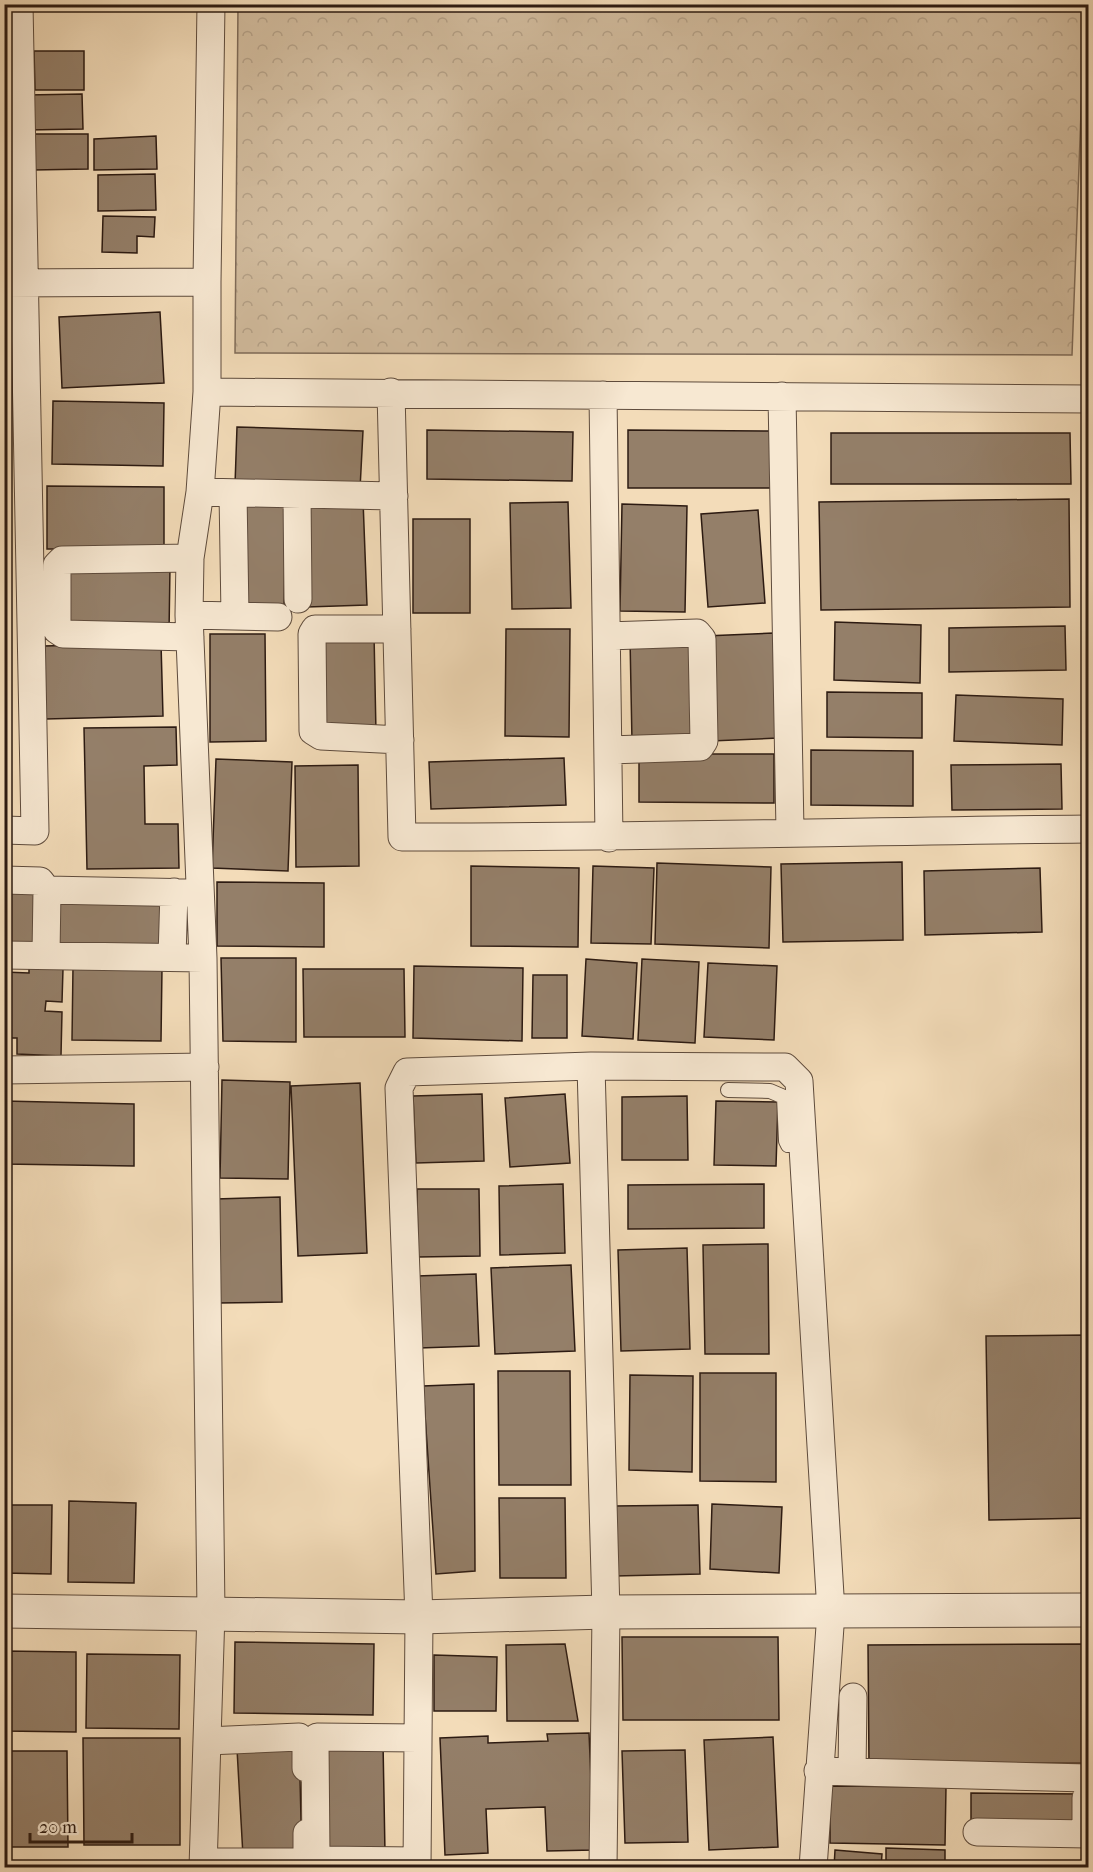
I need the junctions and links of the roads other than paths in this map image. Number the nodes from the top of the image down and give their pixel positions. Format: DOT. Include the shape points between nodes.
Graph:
graph roads {
  1 [pos="19,4"];
  2 [pos="211,4"];
  3 [pos="207,282"];
  4 [pos="13,283"];
  5 [pos="207,392"];
  6 [pos="391,392"];
  7 [pos="603,395"];
  8 [pos="782,396"];
  9 [pos="1089,399"];
  10 [pos="200,492"];
  11 [pos="233,493"];
  12 [pos="297,494"];
  13 [pos="384,496"];
  14 [pos="183,558"];
  15 [pos="298,599"];
  16 [pos="31,603"];
  17 [pos="57,604"];
  18 [pos="235,615"];
  19 [pos="336,615"];
  20 [pos="278,617"];
  21 [pos="388,622"];
  22 [pos="185,629"];
  23 [pos="607,636"];
  24 [pos="390,740"];
  25 [pos="609,750"];
  26 [pos="1089,829"];
  27 [pos="4,830"];
  28 [pos="790,831"];
  29 [pos="609,838"];
  30 [pos="4,880"];
  31 [pos="47,890"];
  32 [pos="186,893"];
  33 [pos="4,955"];
  34 [pos="46,955"];
  35 [pos="172,957"];
  36 [pos="203,958"];
  37 [pos="591,1066"];
  38 [pos="205,1067"];
  39 [pos="4,1070"];
  40 [pos="728,1090"];
  41 [pos="802,1145"];
  42 [pos="1089,1610"];
  43 [pos="4,1611"];
  44 [pos="211,1612"];
  45 [pos="606,1612"];
  46 [pos="831,1612"];
  47 [pos="419,1617"];
  48 [pos="853,1697"];
  49 [pos="418,1737"];
  50 [pos="207,1741"];
  51 [pos="818,1771"];
  52 [pos="852,1772"];
  53 [pos="1087,1788"];
  54 [pos="977,1832"];
  55 [pos="1087,1834"];
  56 [pos="417,1864"];
  57 [pos="203,1865"];
  58 [pos="603,1868"];
  59 [pos="813,1868"];
  1 -- 4 [label="street"];
  2 -- 3 [label="street"];
  3 -- 4 [label="street"];
  3 -- 5 [label="street"];
  4 -- 16 [label="street"];
  5 -- 6 [label="street"];
  5 -- 10 [label="street"];
  6 -- 7 [label="street"];
  6 -- 13 [label="street"];
  7 -- 8 [label="street"];
  7 -- 23 [label="street"];
  8 -- 9 [label="street"];
  8 -- 28 [label="street"];
  10 -- 11 [label="street"];
  10 -- 14 [label="street"];
  11 -- 12 [label="street"];
  11 -- 18 [label="street"];
  12 -- 13 [label="street"];
  12 -- 15 [label="street"];
  13 -- 21 [label="street"];
  14 -- 17 [label="street" via="62,560 57,565"];
  14 -- 22 [label="street"];
  16 -- 17 [label="street"];
  16 -- 27 [label="street" via="35,831"];
  17 -- 22 [label="street" via="57,630 63,634"];
  18 -- 20 [label="street"];
  18 -- 22 [label="street"];
  19 -- 21 [label="street"];
  21 -- 24 [label="street"];
  21 -- 24 [label="street" via="315,629 313,731 316,735"];
  22 -- 32 [label="street"];
  23 -- 25 [label="street"];
  23 -- 25 [label="street" via="697,633 702,639 704,741 700,747"];
  24 -- 29 [label="street" via="402,837"];
  25 -- 29 [label="street"];
  26 -- 28 [label="street"];
  28 -- 29 [label="street"];
  30 -- 31 [label="street" via="40,881"];
  31 -- 32 [label="street"];
  31 -- 34 [label="street"];
  32 -- 35 [label="street"];
  32 -- 36 [label="street"];
  33 -- 34 [label="street"];
  34 -- 35 [label="street"];
  35 -- 36 [label="street"];
  36 -- 38 [label="street"];
  37 -- 41 [label="street" via="785,1067 799,1082"];
  37 -- 45 [label="street"];
  37 -- 47 [label="street" via="407,1072 399,1088"];
  38 -- 39 [label="street"];
  38 -- 44 [label="street"];
  40 -- 41 [label="lane" via="770,1091 784,1097 786,1141 788,1145"];
  41 -- 46 [label="street"];
  42 -- 46 [label="street"];
  43 -- 44 [label="street"];
  44 -- 47 [label="street"];
  44 -- 50 [label="street"];
  45 -- 46 [label="street"];
  45 -- 47 [label="street"];
  45 -- 58 [label="street"];
  46 -- 51 [label="street"];
  47 -- 49 [label="street"];
  48 -- 52 [label="street"];
  49 -- 56 [label="street"];
  49 -- 56 [label="street" via="317,1737 315,1743 316,1856 320,1860"];
  50 -- 57 [label="street"];
  50 -- 57 [label="street" via="298,1737 306,1743 307,1858 301,1862"];
  51 -- 52 [label="street"];
  51 -- 59 [label="street"];
  52 -- 53 [label="street"];
  53 -- 55 [label="street"];
  54 -- 55 [label="street"];
}
